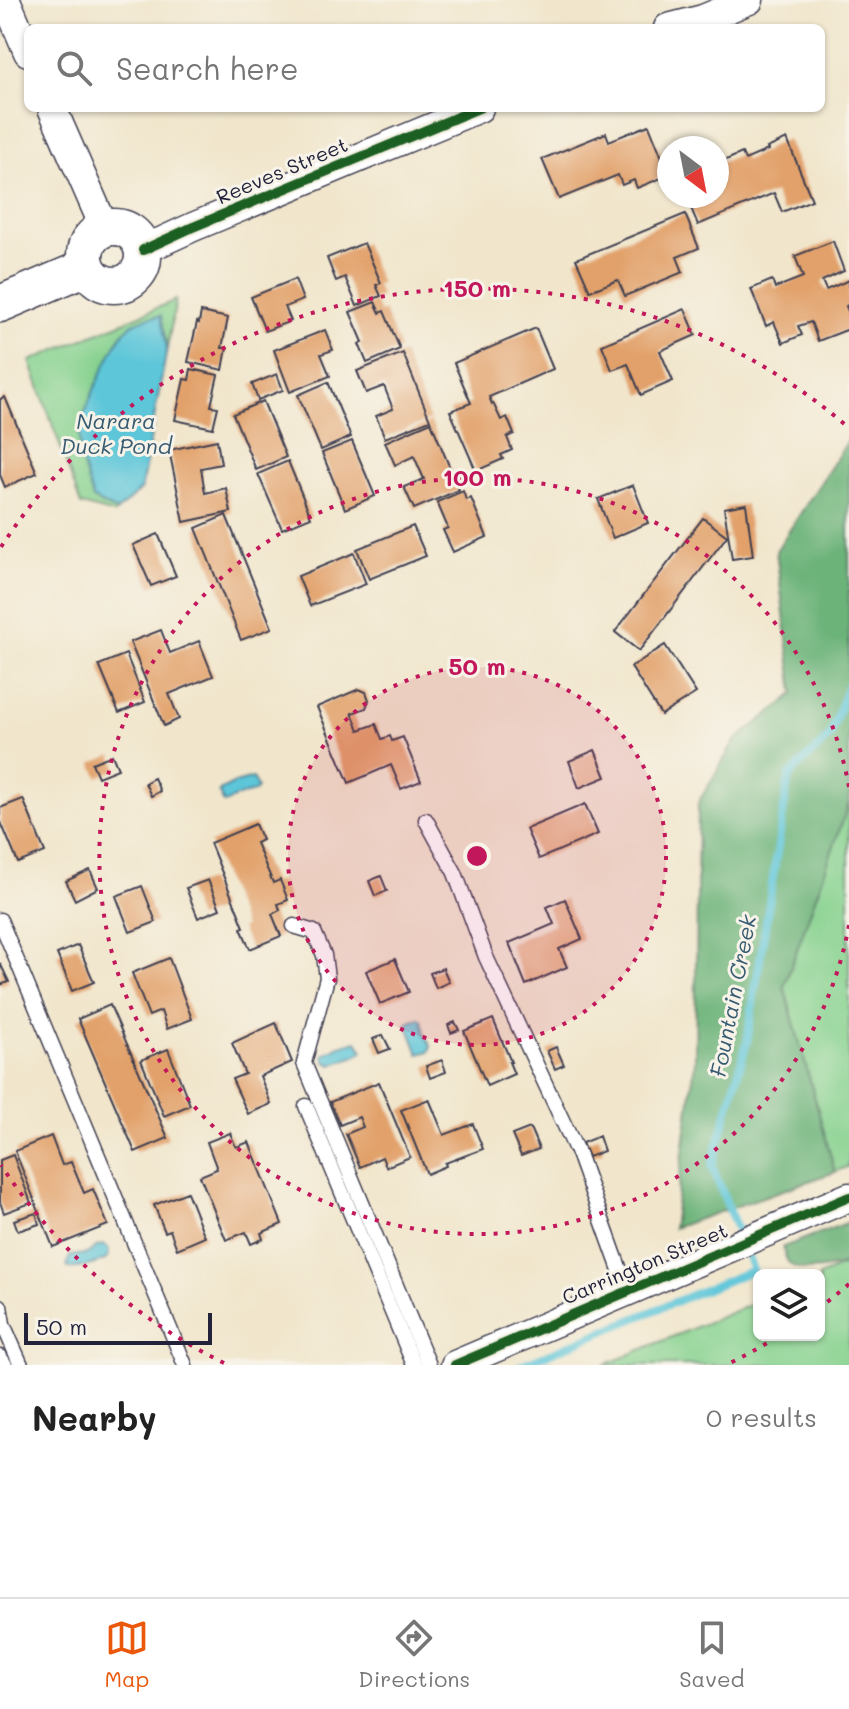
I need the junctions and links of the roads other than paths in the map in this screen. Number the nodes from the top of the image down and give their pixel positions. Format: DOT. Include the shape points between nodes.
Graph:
graph roads {
  1 [pos="6,0"];
  2 [pos="749,0"];
  3 [pos="684,24"];
  4 [pos="24,43"];
  5 [pos="54,112"];
  6 [pos="469,112"];
  7 [pos="105,229"];
  8 [pos="143,250"];
  9 [pos="87,267"];
  10 [pos="0,304"];
  11 [pos="426,820"];
  12 [pos="0,920"];
  13 [pos="294,926"];
  14 [pos="306,1106"];
  15 [pos="849,1197"];
  16 [pos="623,1293"];
  17 [pos="0,1306"];
  18 [pos="0,1357"];
  19 [pos="5,1365"];
  20 [pos="21,1365"];
  21 [pos="185,1365"];
  22 [pos="414,1365"];
  23 [pos="429,1365"];
  24 [pos="455,1365"];
  1 -- 4 [label="street"];
  2 -- 3 [label="street"];
  5 -- 7 [label="street"];
  6 -- 8 [label="street, Reeves Street"];
  7 -- 8 [label="street" via="133,233"];
  7 -- 9 [label="street" via="86,248"];
  8 -- 9 [label="street" via="141,269 128,283 108,285"];
  9 -- 10 [label="street"];
  11 -- 16 [label="lane" via="455,873 486,957 579,1156 620,1270"];
  12 -- 21 [label="lane"];
  13 -- 23 [label="lane" via="314,932 327,978 304,1063"];
  14 -- 22 [label="lane"];
  15 -- 16 [label="street, Carrington Street"];
  16 -- 24 [label="street, Carrington Street"];
  17 -- 20 [label="lane"];
  18 -- 19 [label="lane"];
}
